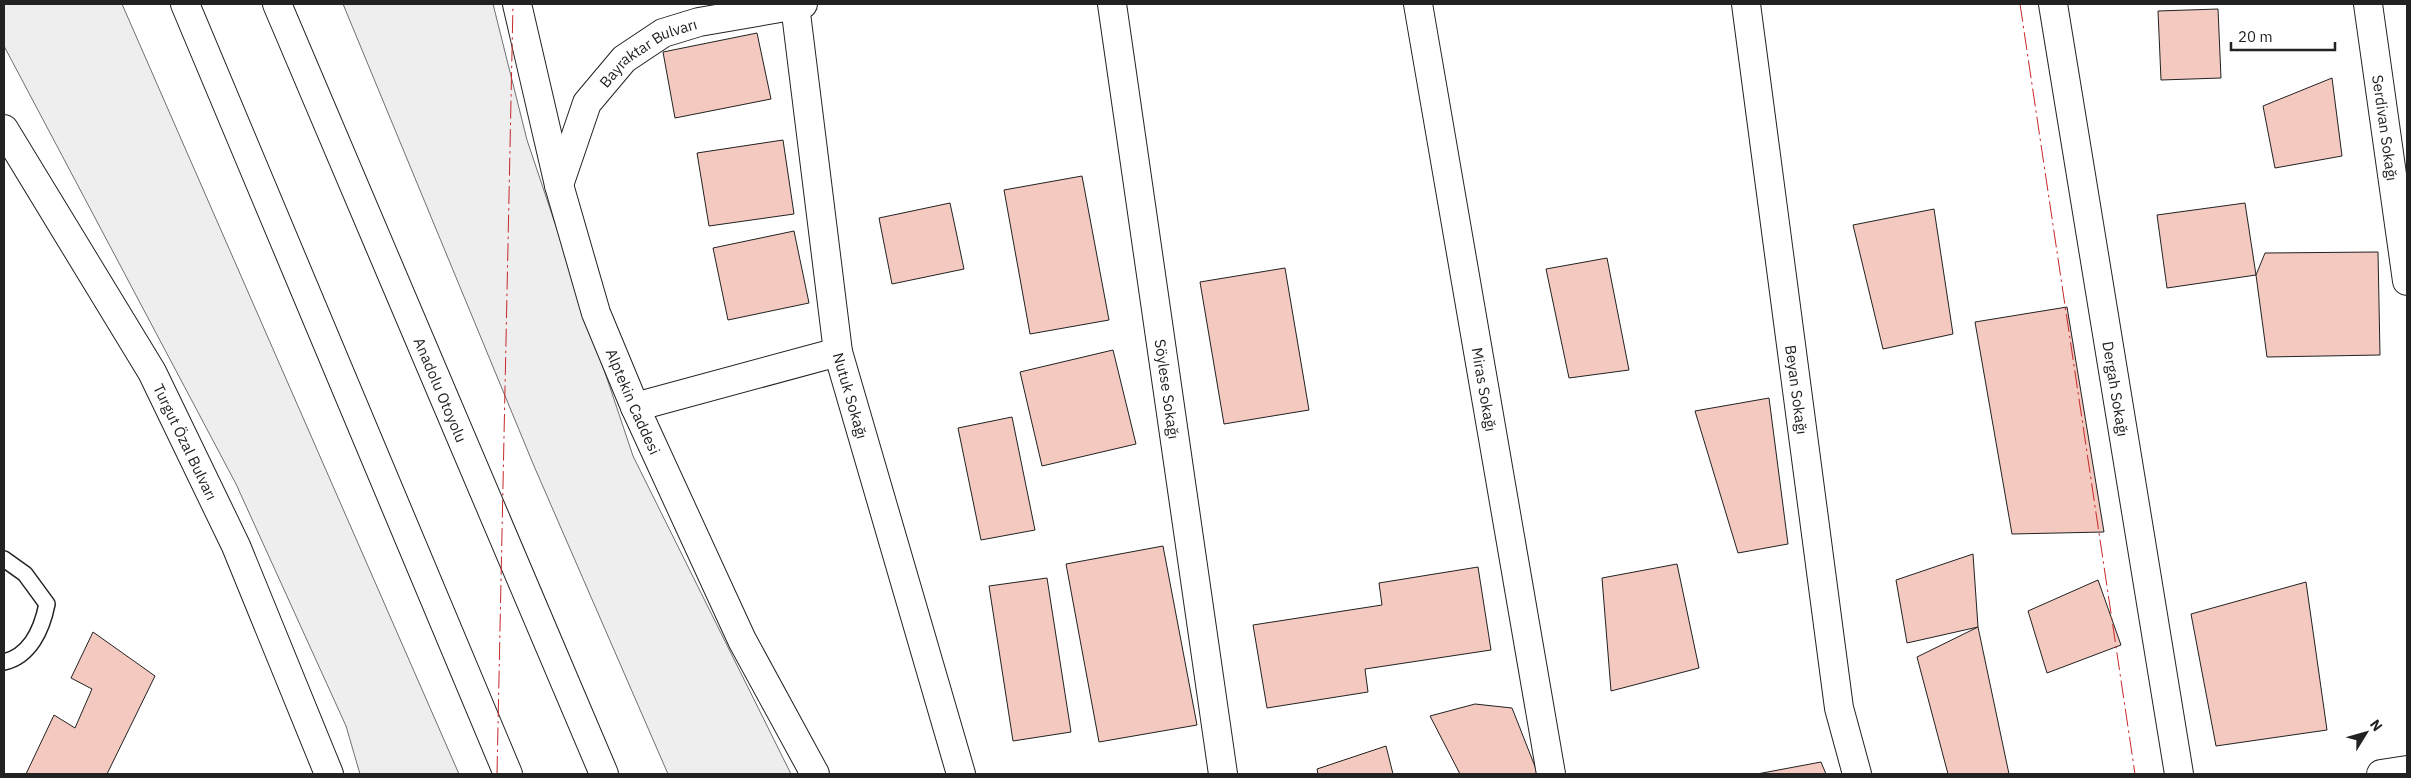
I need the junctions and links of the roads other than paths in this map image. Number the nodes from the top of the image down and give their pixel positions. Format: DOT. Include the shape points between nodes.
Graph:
graph roads {
  1 [pos="185,4"];
  2 [pos="277,4"];
  3 [pos="517,4"];
  4 [pos="799,4"];
  5 [pos="1112,4"];
  6 [pos="1418,4"];
  7 [pos="1746,4"];
  8 [pos="2053,4"];
  9 [pos="2368,4"];
  10 [pos="4,129"];
  11 [pos="560,185"];
  12 [pos="2407,281"];
  13 [pos="838,352"];
  14 [pos="634,407"];
  15 [pos="4,559"];
  16 [pos="4,662"];
  17 [pos="2407,770"];
  18 [pos="329,774"];
  19 [pos="508,774"];
  20 [pos="604,774"];
  21 [pos="815,774"];
  22 [pos="961,774"];
  23 [pos="1222,774"];
  24 [pos="1551,774"];
  25 [pos="1857,774"];
  26 [pos="2178,774"];
  27 [pos="2381,774"];
  1 -- 19 [label="main road"];
  2 -- 20 [label="main road, Anadolu Otoyolu"];
  3 -- 11 [label="main road, Alptekin Caddesi"];
  4 -- 11 [label="main road, Bayraktar Bulvarı" via="699,22 663,33 624,60 587,103"];
  4 -- 13 [label="main road, Nutuk Sokağı"];
  5 -- 23 [label="main road, Söylese Sokağı"];
  6 -- 24 [label="main road, Miras Sokağı"];
  7 -- 25 [label="main road, Beyan Sokağı" via="1839,708"];
  8 -- 26 [label="main road, Dergah Sokağı"];
  9 -- 12 [label="main road, Serdivan Sokağı"];
  10 -- 18 [label="main road, Turgut Özal Bulvarı" via="152,372 236,546"];
  11 -- 14 [label="main road, Alptekin Caddesi" via="596,313"];
  13 -- 14 [label="main road"];
  13 -- 22 [label="main road, Nutuk Sokağı"];
  14 -- 21 [label="main road, Alptekin Caddesi" via="742,640"];
  15 -- 16 [label="lane" via="25,574 47,604 30,647 14,660"];
  17 -- 27 [label="main road"];
}
